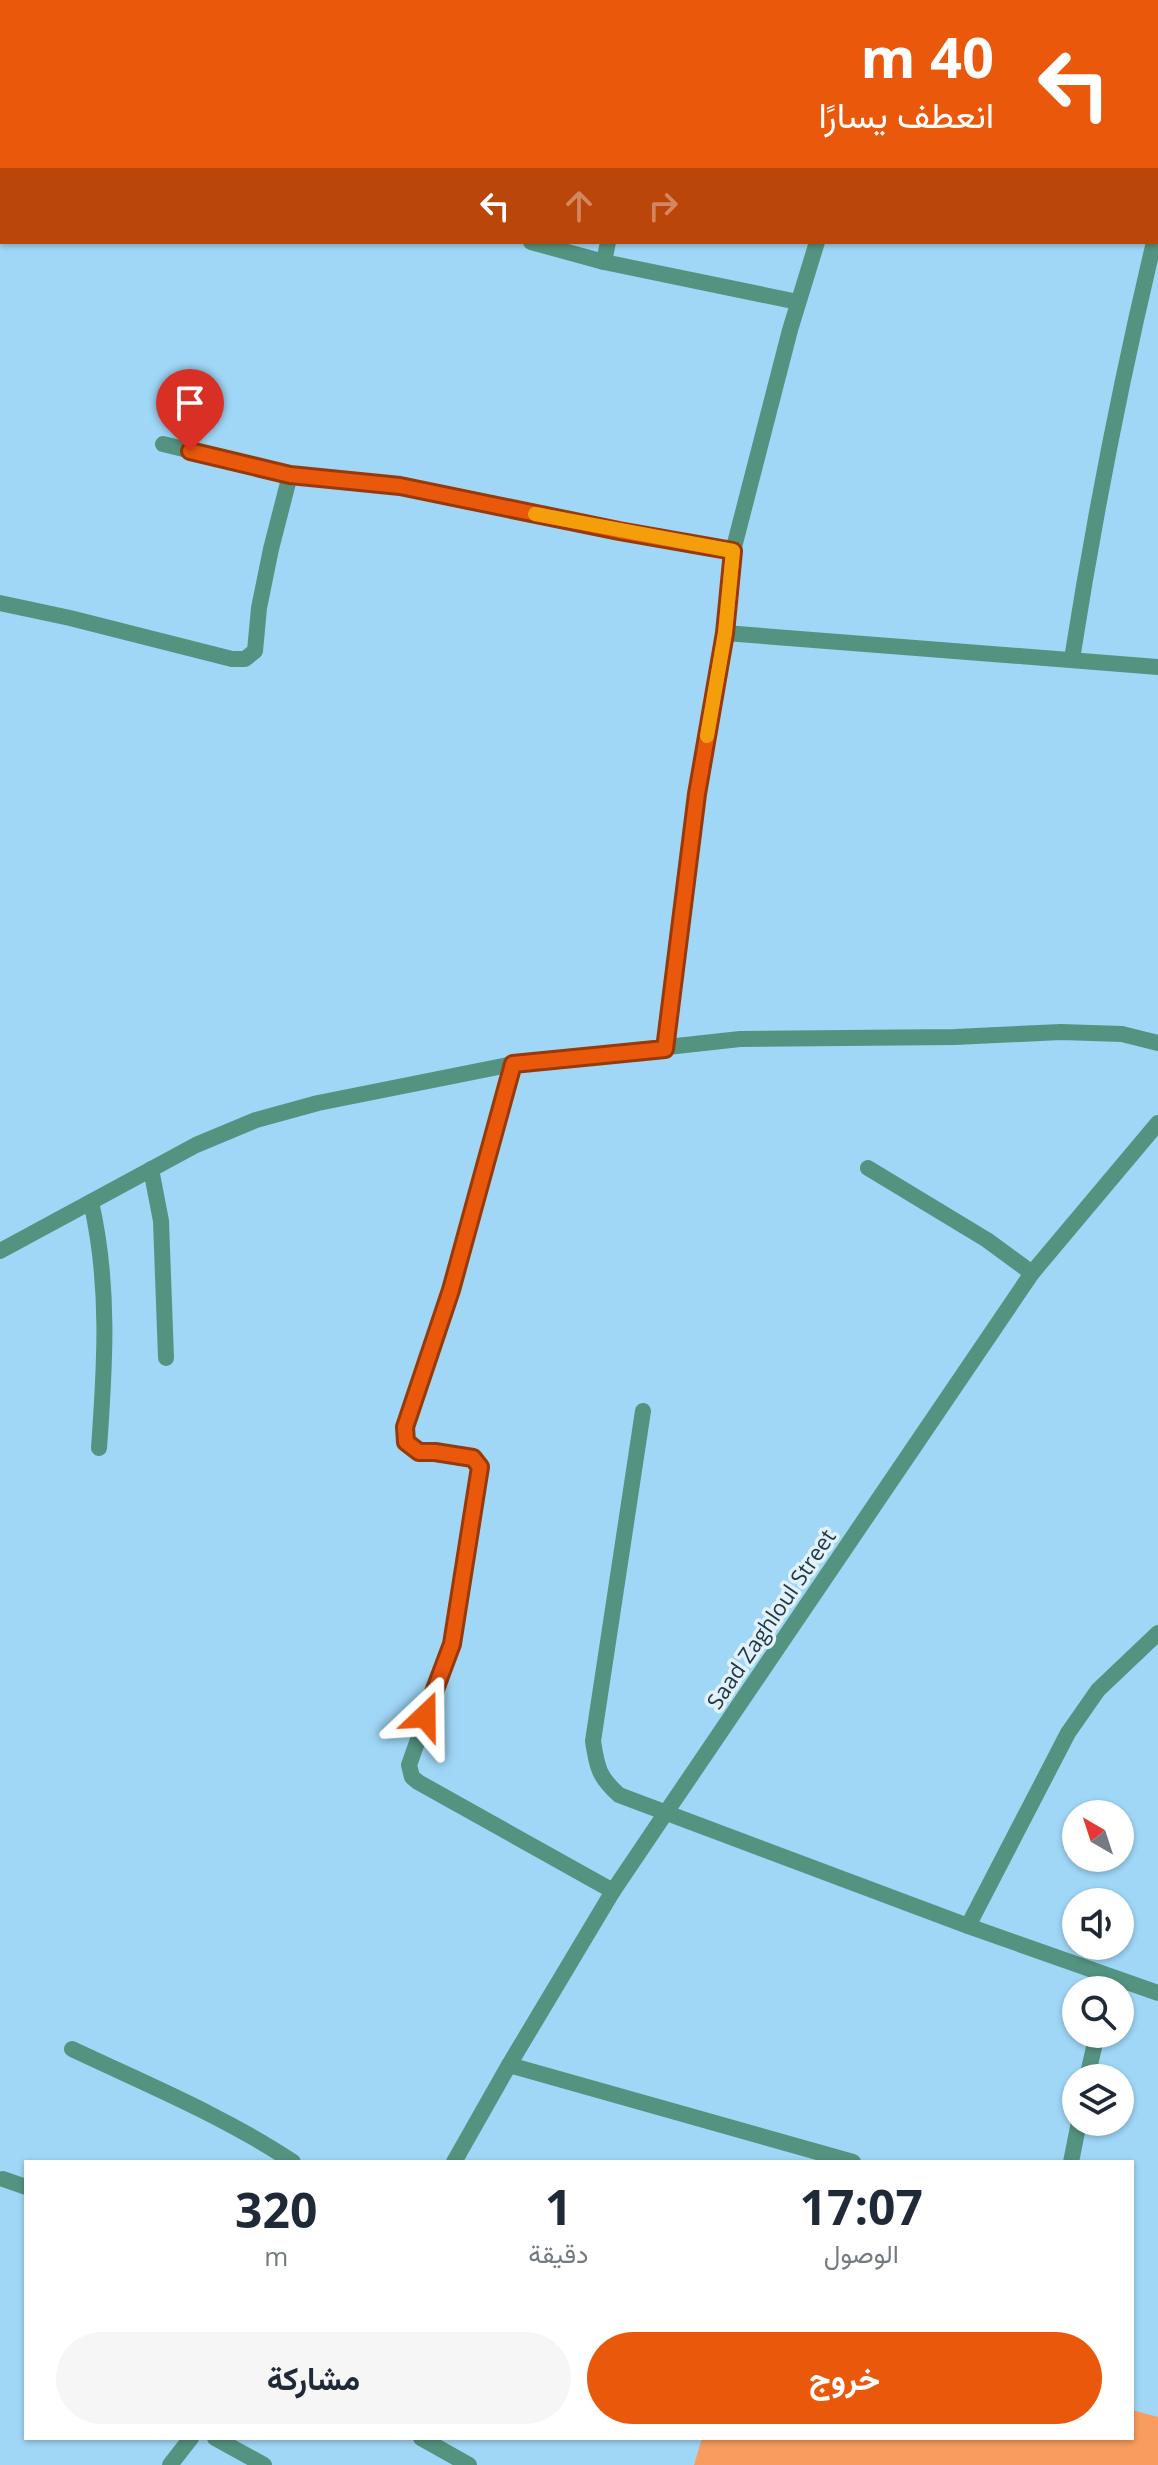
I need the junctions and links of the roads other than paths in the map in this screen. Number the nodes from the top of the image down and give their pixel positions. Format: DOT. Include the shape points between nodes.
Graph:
graph roads {
  1 [pos="538,244"];
  2 [pos="608,244"];
  3 [pos="816,244"];
  4 [pos="1154,244"];
  5 [pos="604,262"];
  6 [pos="798,302"];
  7 [pos="163,444"];
  8 [pos="290,475"];
  9 [pos="733,551"];
  10 [pos="0,603"];
  11 [pos="725,633"];
  12 [pos="1072,659"];
  13 [pos="1158,667"];
  14 [pos="1158,1043"];
  15 [pos="665,1049"];
  16 [pos="513,1064"];
  17 [pos="1158,1123"];
  18 [pos="868,1168"];
  19 [pos="151,1169"];
  20 [pos="91,1202"];
  21 [pos="0,1251"];
  22 [pos="1032,1273"];
  23 [pos="166,1358"];
  24 [pos="643,1411"];
  25 [pos="99,1448"];
  26 [pos="1158,1633"];
  27 [pos="667,1811"];
  28 [pos="613,1891"];
  29 [pos="968,1926"];
  30 [pos="1090,1976"];
  31 [pos="1134,1989"];
  32 [pos="1158,1993"];
  33 [pos="72,2049"];
  34 [pos="509,2065"];
  35 [pos="1076,2136"];
  36 [pos="290,2160"];
  37 [pos="455,2160"];
  38 [pos="846,2160"];
  39 [pos="1071,2160"];
  40 [pos="3,2179"];
  41 [pos="24,2186"];
  42 [pos="189,2440"];
  43 [pos="219,2440"];
  44 [pos="425,2440"];
  45 [pos="170,2465"];
  46 [pos="264,2465"];
  47 [pos="469,2465"];
  1 -- 5 [label="street"];
  2 -- 5 [label="street"];
  3 -- 6 [label="street"];
  4 -- 12 [label="street" via="1095,511"];
  5 -- 6 [label="street"];
  6 -- 9 [label="street"];
  7 -- 8 [label="street"];
  8 -- 9 [label="street" via="400,486"];
  8 -- 10 [label="street" via="259,608 255,651 245,659"];
  9 -- 11 [label="street"];
  11 -- 12 [label="street"];
  11 -- 15 [label="street" via="697,794"];
  12 -- 13 [label="street"];
  14 -- 15 [label="street" via="1122,1034 1061,1032 740,1039"];
  15 -- 16 [label="street"];
  16 -- 19 [label="street" via="256,1120"];
  16 -- 28 [label="street" via="451,1290 405,1427 406,1442 419,1452 473,1458 480,1467 452,1644 409,1771 418,1782"];
  17 -- 22 [label="street, Saad Zaghloul Street"];
  18 -- 22 [label="street"];
  19 -- 20 [label="street"];
  19 -- 23 [label="street" via="160,1213"];
  20 -- 21 [label="street"];
  20 -- 25 [label="street" via="102,1261 106,1339"];
  22 -- 27 [label="street, Saad Zaghloul Street"];
  24 -- 27 [label="street" via="593,1741 603,1780 619,1795"];
  26 -- 29 [label="street" via="1098,1690 1068,1733"];
  27 -- 28 [label="street, Saad Zaghloul Street"];
  27 -- 29 [label="street"];
  28 -- 34 [label="street, Saad Zaghloul Street"];
  29 -- 30 [label="street"];
  31 -- 32 [label="street"];
  33 -- 36 [label="street" via="211,2115"];
  34 -- 37 [label="street, Saad Zaghloul Street"];
  34 -- 38 [label="street"];
  35 -- 39 [label="street"];
  40 -- 41 [label="street"];
  42 -- 45 [label="street"];
  43 -- 46 [label="street"];
  44 -- 47 [label="street"];
}
